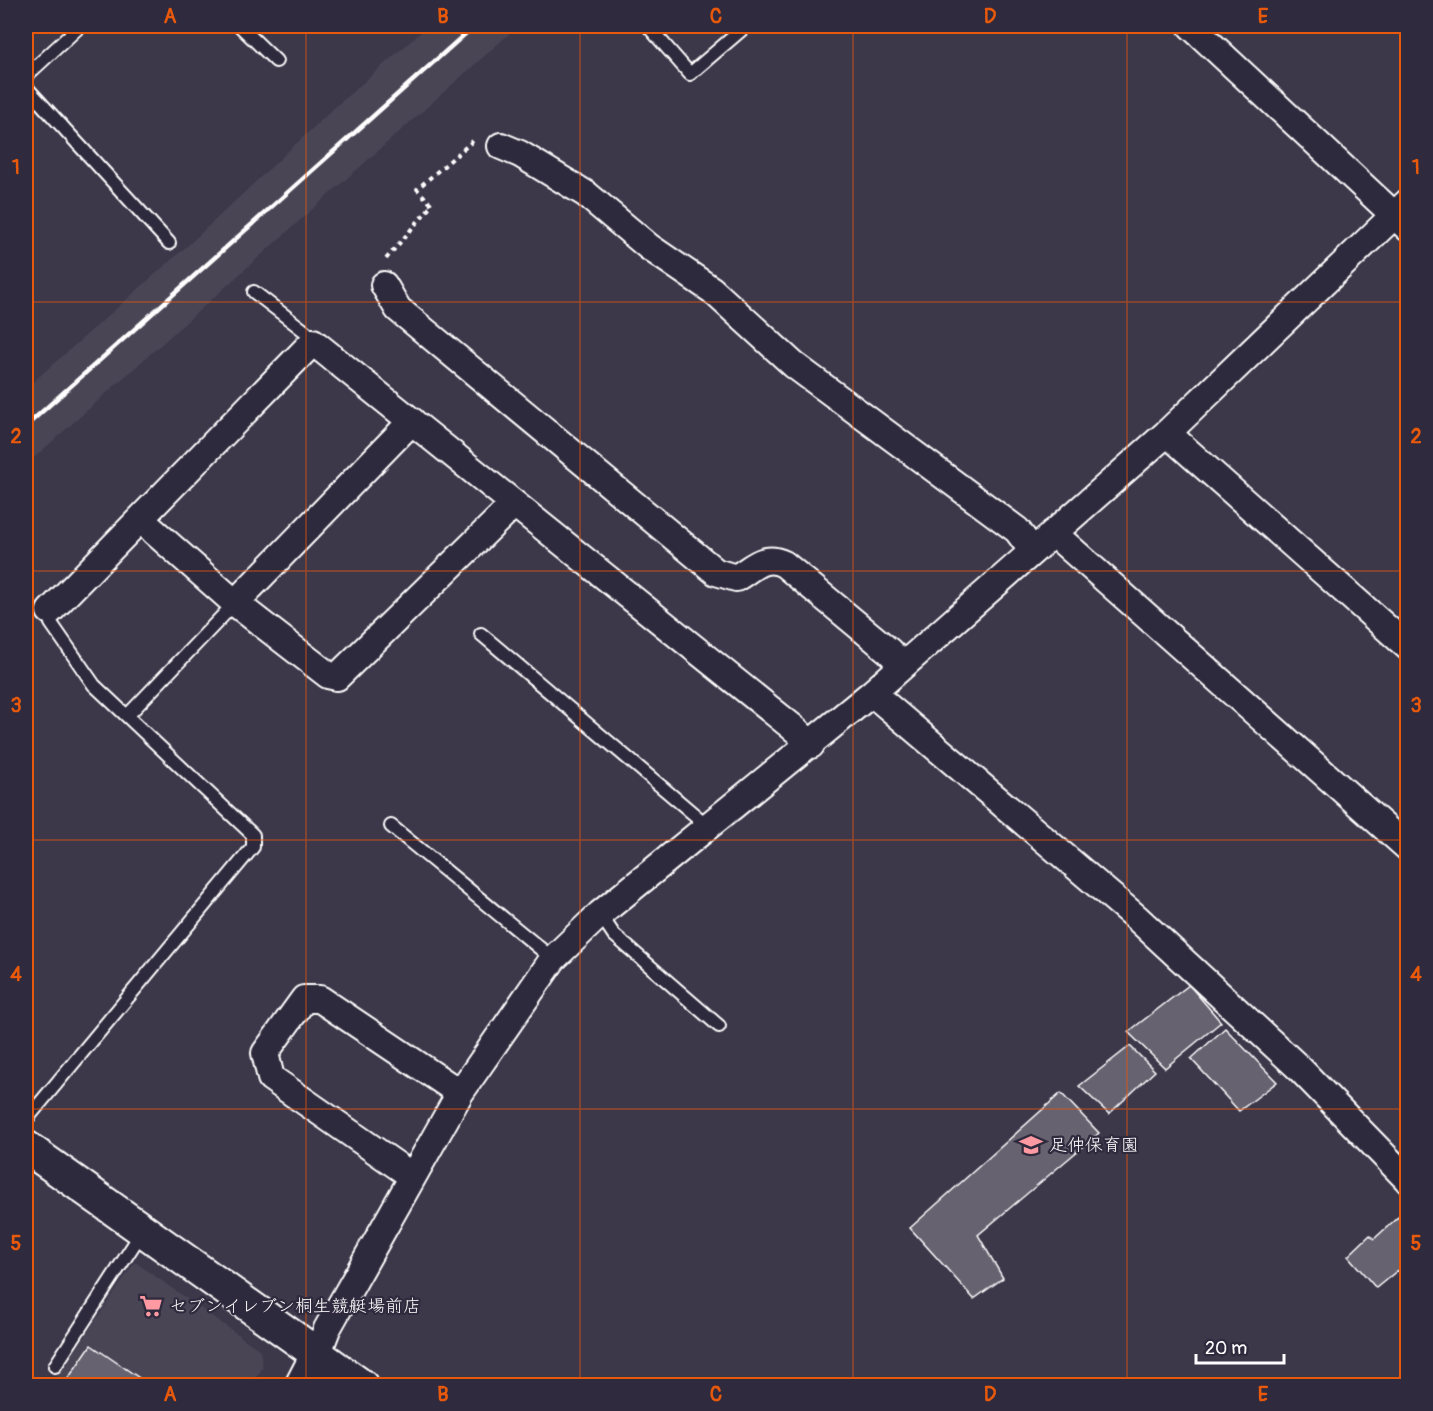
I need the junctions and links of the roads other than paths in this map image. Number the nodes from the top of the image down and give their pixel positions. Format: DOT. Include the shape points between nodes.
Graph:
graph roads {
  1 [pos="80,26"];
  2 [pos="240,26"];
  3 [pos="648,26"];
  4 [pos="746,26"];
  5 [pos="1191,26"];
  6 [pos="276,61"];
  7 [pos="26,76"];
  8 [pos="26,87"];
  9 [pos="501,146"];
  10 [pos="1403,215"];
  11 [pos="169,243"];
  12 [pos="384,285"];
  13 [pos="255,292"];
  14 [pos="313,342"];
  15 [pos="412,421"];
  16 [pos="1167,434"];
  17 [pos="513,505"];
  18 [pos="140,519"];
  19 [pos="1053,532"];
  20 [pos="1032,550"];
  21 [pos="235,603"];
  22 [pos="50,610"];
  23 [pos="481,634"];
  24 [pos="1407,646"];
  25 [pos="902,665"];
  26 [pos="872,693"];
  27 [pos="128,715"];
  28 [pos="811,745"];
  29 [pos="391,826"];
  30 [pos="709,827"];
  31 [pos="1407,848"];
  32 [pos="600,914"];
  33 [pos="553,959"];
  34 [pos="719,1026"];
  35 [pos="460,1093"];
  36 [pos="26,1120"];
  37 [pos="26,1147"];
  38 [pos="412,1176"];
  39 [pos="1407,1180"];
  40 [pos="142,1232"];
  41 [pos="316,1355"];
  42 [pos="55,1366"];
  43 [pos="301,1386"];
  44 [pos="362,1386"];
  1 -- 7 [label="lane"];
  2 -- 6 [label="lane"];
  3 -- 4 [label="lane" via="690,74"];
  5 -- 10 [label="street"];
  8 -- 11 [label="lane"];
  9 -- 20 [label="street" via="586,194 649,247 712,290 794,365 1017,530"];
  10 -- 16 [label="street"];
  12 -- 25 [label="street" via="398,309 716,572 736,578 758,562 776,560 784,564"];
  13 -- 14 [label="lane" via="306,332"];
  14 -- 15 [label="street"];
  14 -- 18 [label="street"];
  15 -- 17 [label="street"];
  15 -- 21 [label="street"];
  16 -- 19 [label="street"];
  16 -- 24 [label="street"];
  17 -- 21 [label="street" via="337,677 328,675"];
  17 -- 28 [label="street"];
  18 -- 21 [label="street"];
  18 -- 22 [label="street"];
  19 -- 20 [label="street"];
  19 -- 31 [label="street"];
  20 -- 25 [label="street"];
  21 -- 27 [label="lane"];
  22 -- 27 [label="lane" via="51,623 94,685"];
  23 -- 30 [label="lane"];
  25 -- 26 [label="street"];
  26 -- 28 [label="street"];
  26 -- 39 [label="street" via="1137,919 1299,1068"];
  27 -- 36 [label="lane" via="253,835 253,847"];
  28 -- 30 [label="street"];
  29 -- 33 [label="lane"];
  30 -- 32 [label="street"];
  32 -- 33 [label="street"];
  32 -- 34 [label="lane" via="614,935"];
  33 -- 35 [label="street"];
  35 -- 38 [label="street"];
  35 -- 38 [label="street" via="320,999 304,999 266,1053 271,1078"];
  37 -- 40 [label="street"];
  38 -- 41 [label="street"];
  40 -- 41 [label="street"];
  40 -- 42 [label="lane"];
  41 -- 43 [label="street"];
  41 -- 44 [label="street"];
}
